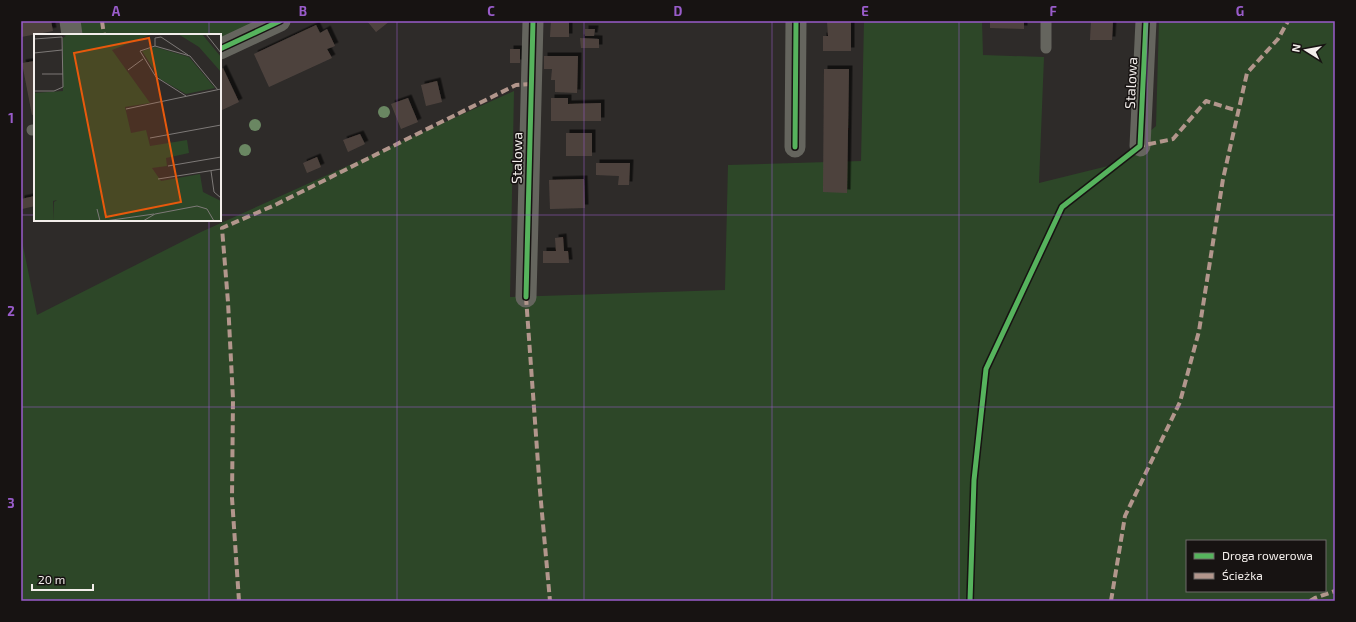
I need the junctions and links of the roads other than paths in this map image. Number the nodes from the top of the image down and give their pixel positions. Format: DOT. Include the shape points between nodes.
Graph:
graph roads {
  1 [pos="70,21"];
  2 [pos="280,21"];
  3 [pos="533,21"];
  4 [pos="796,21"];
  5 [pos="1046,21"];
  6 [pos="1146,21"];
  7 [pos="72,34"];
  8 [pos="1046,48"];
  9 [pos="221,49"];
  10 [pos="1140,146"];
  11 [pos="795,147"];
  12 [pos="526,296"];
  1 -- 7 [label="street"];
  2 -- 9 [label="street"];
  3 -- 12 [label="street, Stalowa"];
  4 -- 11 [label="street"];
  5 -- 8 [label="lane"];
  6 -- 10 [label="street, Stalowa"];
}
